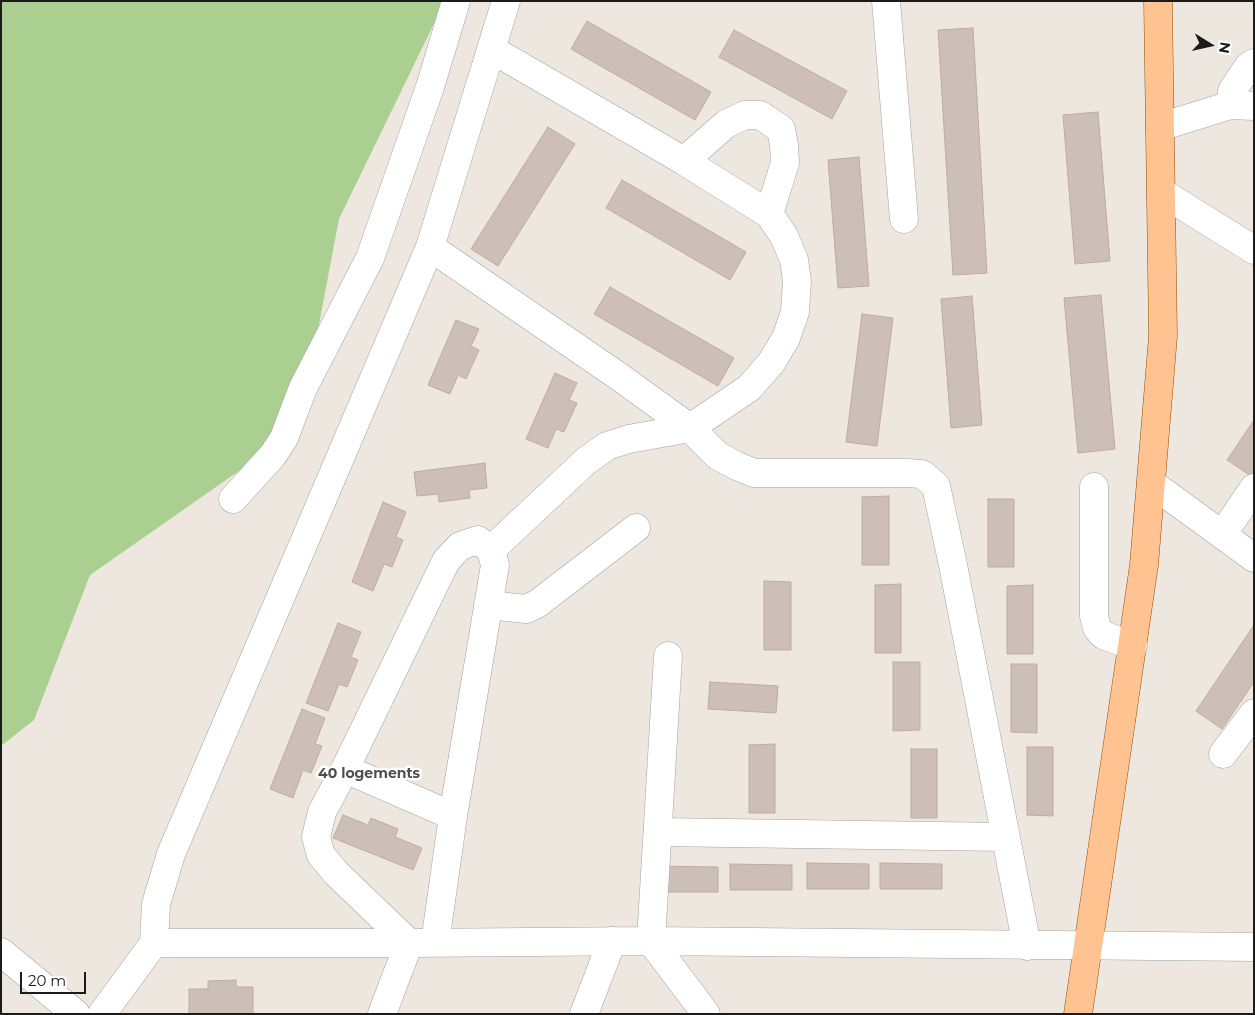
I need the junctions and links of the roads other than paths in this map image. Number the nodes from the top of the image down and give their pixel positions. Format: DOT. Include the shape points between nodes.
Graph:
graph roads {
  1 [pos="456,1"];
  2 [pos="506,1"];
  3 [pos="886,1"];
  4 [pos="1158,1"];
  5 [pos="491,49"];
  6 [pos="1254,62"];
  7 [pos="1242,105"];
  8 [pos="1160,127"];
  9 [pos="684,161"];
  10 [pos="1161,192"];
  11 [pos="769,214"];
  12 [pos="904,219"];
  13 [pos="430,247"];
  14 [pos="1254,250"];
  15 [pos="690,428"];
  16 [pos="1151,483"];
  17 [pos="1094,487"];
  18 [pos="1254,488"];
  19 [pos="233,499"];
  20 [pos="636,528"];
  21 [pos="1222,535"];
  22 [pos="492,550"];
  23 [pos="1254,558"];
  24 [pos="488,605"];
  25 [pos="1133,646"];
  26 [pos="668,656"];
  27 [pos="1254,713"];
  28 [pos="1223,754"];
  29 [pos="345,769"];
  30 [pos="453,816"];
  31 [pos="658,832"];
  32 [pos="1006,837"];
  33 [pos="612,941"];
  34 [pos="651,941"];
  35 [pos="154,943"];
  36 [pos="422,943"];
  37 [pos="1027,946"];
  38 [pos="1089,946"];
  39 [pos="1254,947"];
  40 [pos="1,952"];
  41 [pos="76,1014"];
  42 [pos="102,1014"];
  43 [pos="382,1014"];
  44 [pos="584,1014"];
  45 [pos="706,1014"];
  46 [pos="1078,1014"];
  1 -- 19 [label="street" via="427,96 370,258 303,388 284,438"];
  2 -- 5 [label="street"];
  3 -- 12 [label="street"];
  4 -- 8 [label="main road"];
  5 -- 9 [label="street"];
  5 -- 13 [label="street"];
  6 -- 7 [label="street" via="1232,91"];
  7 -- 8 [label="street"];
  8 -- 10 [label="main road"];
  9 -- 11 [label="street"];
  9 -- 11 [label="street" via="726,124 745,115 760,115 781,129 784,144 784,162"];
  10 -- 14 [label="street"];
  10 -- 16 [label="main road" via="1164,336"];
  11 -- 15 [label="street" via="784,236 794,260 797,281 795,312 786,338 771,363 749,388"];
  13 -- 15 [label="street"];
  13 -- 35 [label="street" via="171,854 156,904"];
  15 -- 22 [label="street" via="607,446 586,461"];
  15 -- 32 [label="street" via="718,456 754,473 922,474 936,486"];
  16 -- 21 [label="street"];
  16 -- 25 [label="main road"];
  17 -- 25 [label="street" via="1094,616 1103,635"];
  18 -- 21 [label="street"];
  20 -- 24 [label="street" via="537,604 526,609"];
  21 -- 23 [label="street"];
  22 -- 24 [label="street" via="495,565"];
  22 -- 29 [label="street" via="478,540 460,546 446,561"];
  24 -- 30 [label="street"];
  25 -- 38 [label="main road"];
  26 -- 31 [label="street"];
  27 -- 28 [label="street"];
  29 -- 30 [label="street"];
  29 -- 36 [label="street" via="322,812 316,837 321,855 337,874"];
  30 -- 36 [label="street"];
  31 -- 32 [label="street"];
  31 -- 34 [label="street"];
  32 -- 37 [label="street"];
  33 -- 34 [label="street"];
  33 -- 36 [label="street"];
  33 -- 44 [label="street"];
  34 -- 37 [label="street"];
  34 -- 45 [label="street"];
  35 -- 36 [label="street"];
  35 -- 42 [label="street"];
  36 -- 43 [label="street"];
  37 -- 38 [label="street"];
  38 -- 39 [label="street"];
  38 -- 46 [label="main road"];
  40 -- 41 [label="street"];
}
